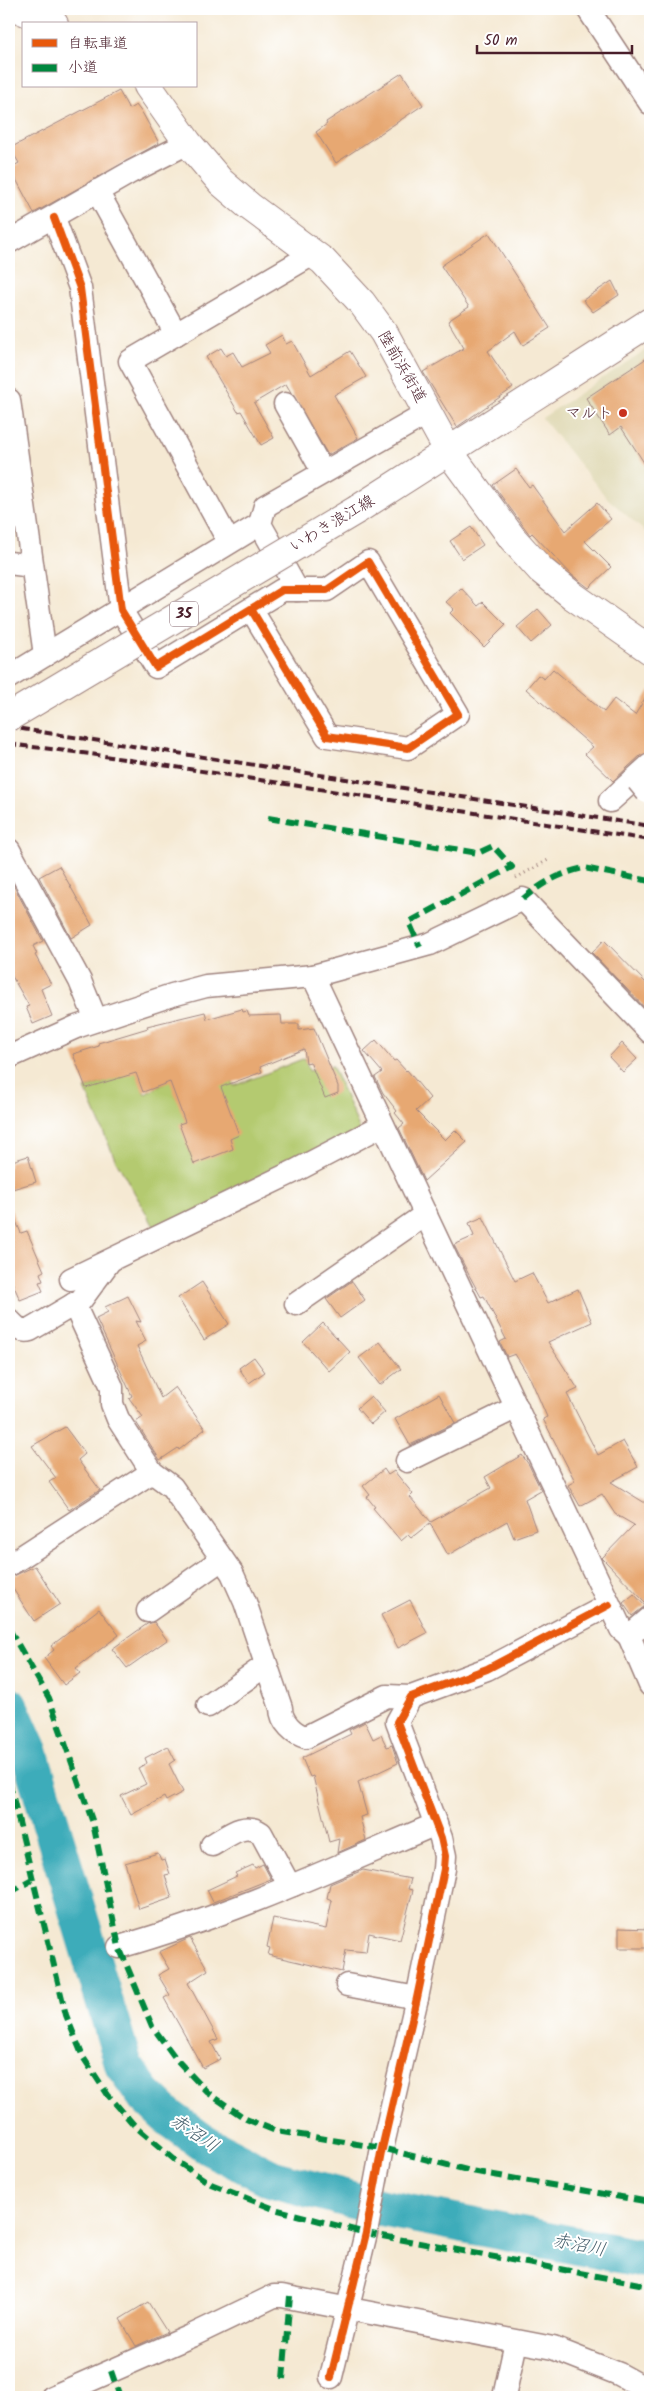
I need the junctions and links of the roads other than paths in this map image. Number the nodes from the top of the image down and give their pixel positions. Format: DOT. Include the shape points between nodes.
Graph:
graph roads {
  1 [pos="20,9"];
  2 [pos="588,9"];
  3 [pos="53,17"];
  4 [pos="149,88"];
  5 [pos="650,103"];
  6 [pos="188,144"];
  7 [pos="97,191"];
  8 [pos="54,218"];
  9 [pos="9,242"];
  10 [pos="313,254"];
  11 [pos="650,322"];
  12 [pos="176,334"];
  13 [pos="9,400"];
  14 [pos="285,404"];
  15 [pos="428,413"];
  16 [pos="12,447"];
  17 [pos="449,452"];
  18 [pos="323,472"];
  19 [pos="260,524"];
  20 [pos="229,542"];
  21 [pos="9,563"];
  22 [pos="32,566"];
  23 [pos="297,590"];
  24 [pos="251,609"];
  25 [pos="121,610"];
  26 [pos="650,650"];
  27 [pos="45,655"];
  28 [pos="9,677"];
  29 [pos="9,717"];
  30 [pos="643,779"];
  31 [pos="610,801"];
  32 [pos="9,850"];
  33 [pos="313,976"];
  34 [pos="96,1020"];
  35 [pos="650,1032"];
  36 [pos="9,1057"];
  37 [pos="384,1125"];
  38 [pos="426,1214"];
  39 [pos="110,1261"];
  40 [pos="71,1279"];
  41 [pos="74,1304"];
  42 [pos="296,1304"];
  43 [pos="9,1320"];
  44 [pos="517,1407"];
  45 [pos="407,1461"];
  46 [pos="152,1472"];
  47 [pos="222,1559"];
  48 [pos="9,1565"];
  49 [pos="609,1605"];
  50 [pos="148,1612"];
  51 [pos="650,1618"];
  52 [pos="629,1636"];
  53 [pos="266,1665"];
  54 [pos="650,1685"];
  55 [pos="411,1697"];
  56 [pos="208,1706"];
  57 [pos="436,1824"];
  58 [pos="212,1844"];
  59 [pos="293,1885"];
  60 [pos="120,1947"];
  61 [pos="347,1985"];
  62 [pos="417,1998"];
  63 [pos="346,2310"];
  64 [pos="516,2342"];
  65 [pos="331,2377"];
  66 [pos="650,2391"];
  67 [pos="52,2397"];
  68 [pos="504,2397"];
  1 -- 3 [label="street"];
  2 -- 5 [label="street"];
  4 -- 6 [label="street, 陸前浜街道"];
  6 -- 7 [label="street"];
  6 -- 10 [label="street, 陸前浜街道" via="221,182"];
  7 -- 8 [label="street"];
  7 -- 12 [label="street"];
  8 -- 9 [label="street"];
  8 -- 25 [label="street" via="80,288"];
  10 -- 12 [label="street"];
  10 -- 15 [label="street, 陸前浜街道" via="362,303 384,333"];
  11 -- 17 [label="street, いわき浪江線 / 35"];
  12 -- 20 [label="street" via="130,361"];
  13 -- 16 [label="street"];
  14 -- 18 [label="street"];
  15 -- 17 [label="street, 陸前浜街道"];
  15 -- 18 [label="street"];
  16 -- 22 [label="street"];
  17 -- 26 [label="street, 陸前浜街道" via="506,532 541,570"];
  17 -- 29 [label="street, いわき浪江線 / 35, bridge"];
  18 -- 19 [label="street" via="265,506"];
  19 -- 20 [label="street"];
  19 -- 23 [label="street"];
  20 -- 25 [label="street"];
  21 -- 22 [label="street"];
  22 -- 27 [label="street"];
  23 -- 24 [label="street" via="282,590"];
  23 -- 24 [label="street" via="327,590 368,562 458,714 408,748 327,736"];
  24 -- 25 [label="street" via="156,667"];
  25 -- 27 [label="street"];
  27 -- 28 [label="street"];
  30 -- 31 [label="street"];
  32 -- 34 [label="street" via="80,981"];
  33 -- 34 [label="street" via="206,986"];
  33 -- 35 [label="street" via="430,944 523,899"];
  33 -- 37 [label="street"];
  34 -- 36 [label="street"];
  37 -- 38 [label="street"];
  37 -- 39 [label="street"];
  38 -- 42 [label="street"];
  38 -- 44 [label="street"];
  39 -- 40 [label="street"];
  39 -- 41 [label="street" via="81,1300"];
  41 -- 43 [label="street" via="24,1332"];
  41 -- 46 [label="street" via="112,1387 112,1404 118,1419"];
  44 -- 45 [label="street"];
  44 -- 49 [label="street"];
  46 -- 47 [label="street" via="172,1487"];
  46 -- 48 [label="street"];
  47 -- 50 [label="street"];
  47 -- 53 [label="street" via="245,1602"];
  49 -- 52 [label="street" via="620,1629"];
  49 -- 55 [label="street" via="487,1669"];
  51 -- 52 [label="street"];
  52 -- 54 [label="street"];
  53 -- 55 [label="street" via="281,1716 298,1735 306,1737 387,1696"];
  53 -- 56 [label="street"];
  55 -- 57 [label="street" via="398,1722"];
  57 -- 59 [label="street"];
  57 -- 62 [label="street" via="445,1856 444,1869"];
  58 -- 59 [label="street" via="245,1828 255,1829 287,1881"];
  59 -- 60 [label="street" via="213,1918"];
  61 -- 62 [label="street"];
  62 -- 63 [label="street"];
  63 -- 64 [label="street"];
  63 -- 65 [label="street"];
  63 -- 67 [label="street" via="278,2296"];
  64 -- 66 [label="street" via="553,2348 619,2374"];
  64 -- 68 [label="street"];
}
